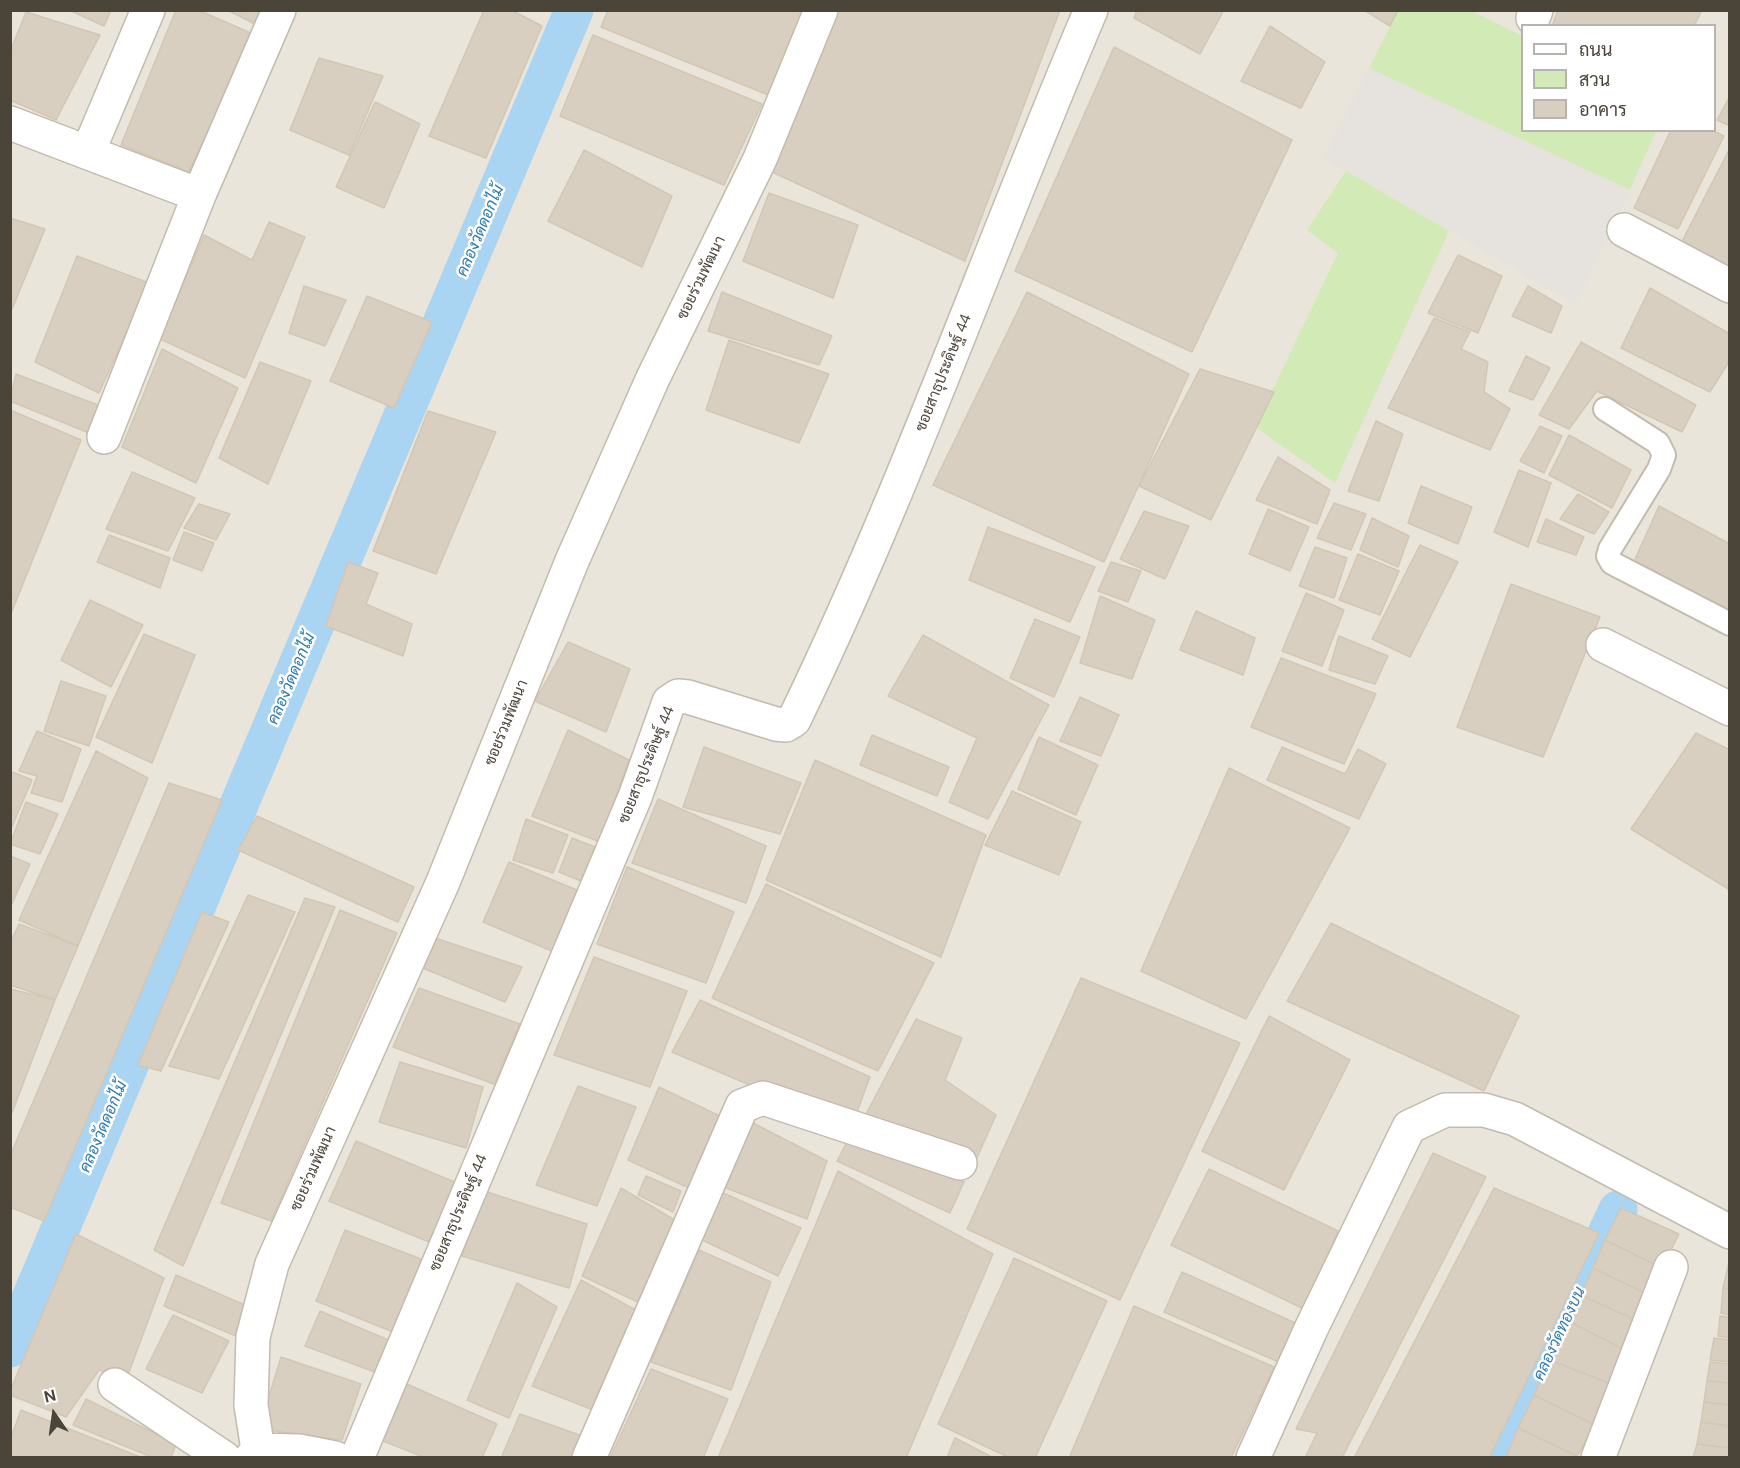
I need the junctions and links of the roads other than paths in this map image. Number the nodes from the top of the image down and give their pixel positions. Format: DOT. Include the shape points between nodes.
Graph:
graph roads {
  1 [pos="148,10"];
  2 [pos="279,10"];
  3 [pos="821,10"];
  4 [pos="1091,10"];
  5 [pos="10,123"];
  6 [pos="88,152"];
  7 [pos="199,195"];
  8 [pos="1624,230"];
  9 [pos="1730,286"];
  10 [pos="1605,409"];
  11 [pos="104,437"];
  12 [pos="1730,624"];
  13 [pos="1603,645"];
  14 [pos="1730,709"];
  15 [pos="960,1163"];
  16 [pos="1730,1232"];
  17 [pos="1671,1267"];
  18 [pos="115,1385"];
  19 [pos="255,1454"];
  20 [pos="224,1458"];
  21 [pos="335,1458"];
  22 [pos="357,1458"];
  23 [pos="589,1458"];
  24 [pos="1253,1458"];
  25 [pos="1598,1458"];
  1 -- 6 [label="street"];
  2 -- 7 [label="street"];
  3 -- 19 [label="street, ซอยร่วมพัฒนา" via="760,159 653,378 572,561 443,882 272,1264 253,1336 250,1405"];
  4 -- 22 [label="street, ซอยสาธุประดิษฐ์ 44" via="948,366 794,720 786,725 776,724 688,697 678,696 669,702 635,797"];
  5 -- 6 [label="street"];
  6 -- 7 [label="street"];
  7 -- 11 [label="street"];
  8 -- 9 [label="street"];
  10 -- 12 [label="lane" via="1658,442 1664,455 1610,549 1612,563"];
  13 -- 14 [label="street"];
  15 -- 23 [label="street" via="763,1098 742,1106"];
  16 -- 24 [label="street" via="1515,1119 1484,1110 1445,1110 1408,1127"];
  17 -- 25 [label="street"];
  18 -- 20 [label="street"];
  19 -- 21 [label="street" via="299,1451"];
}
